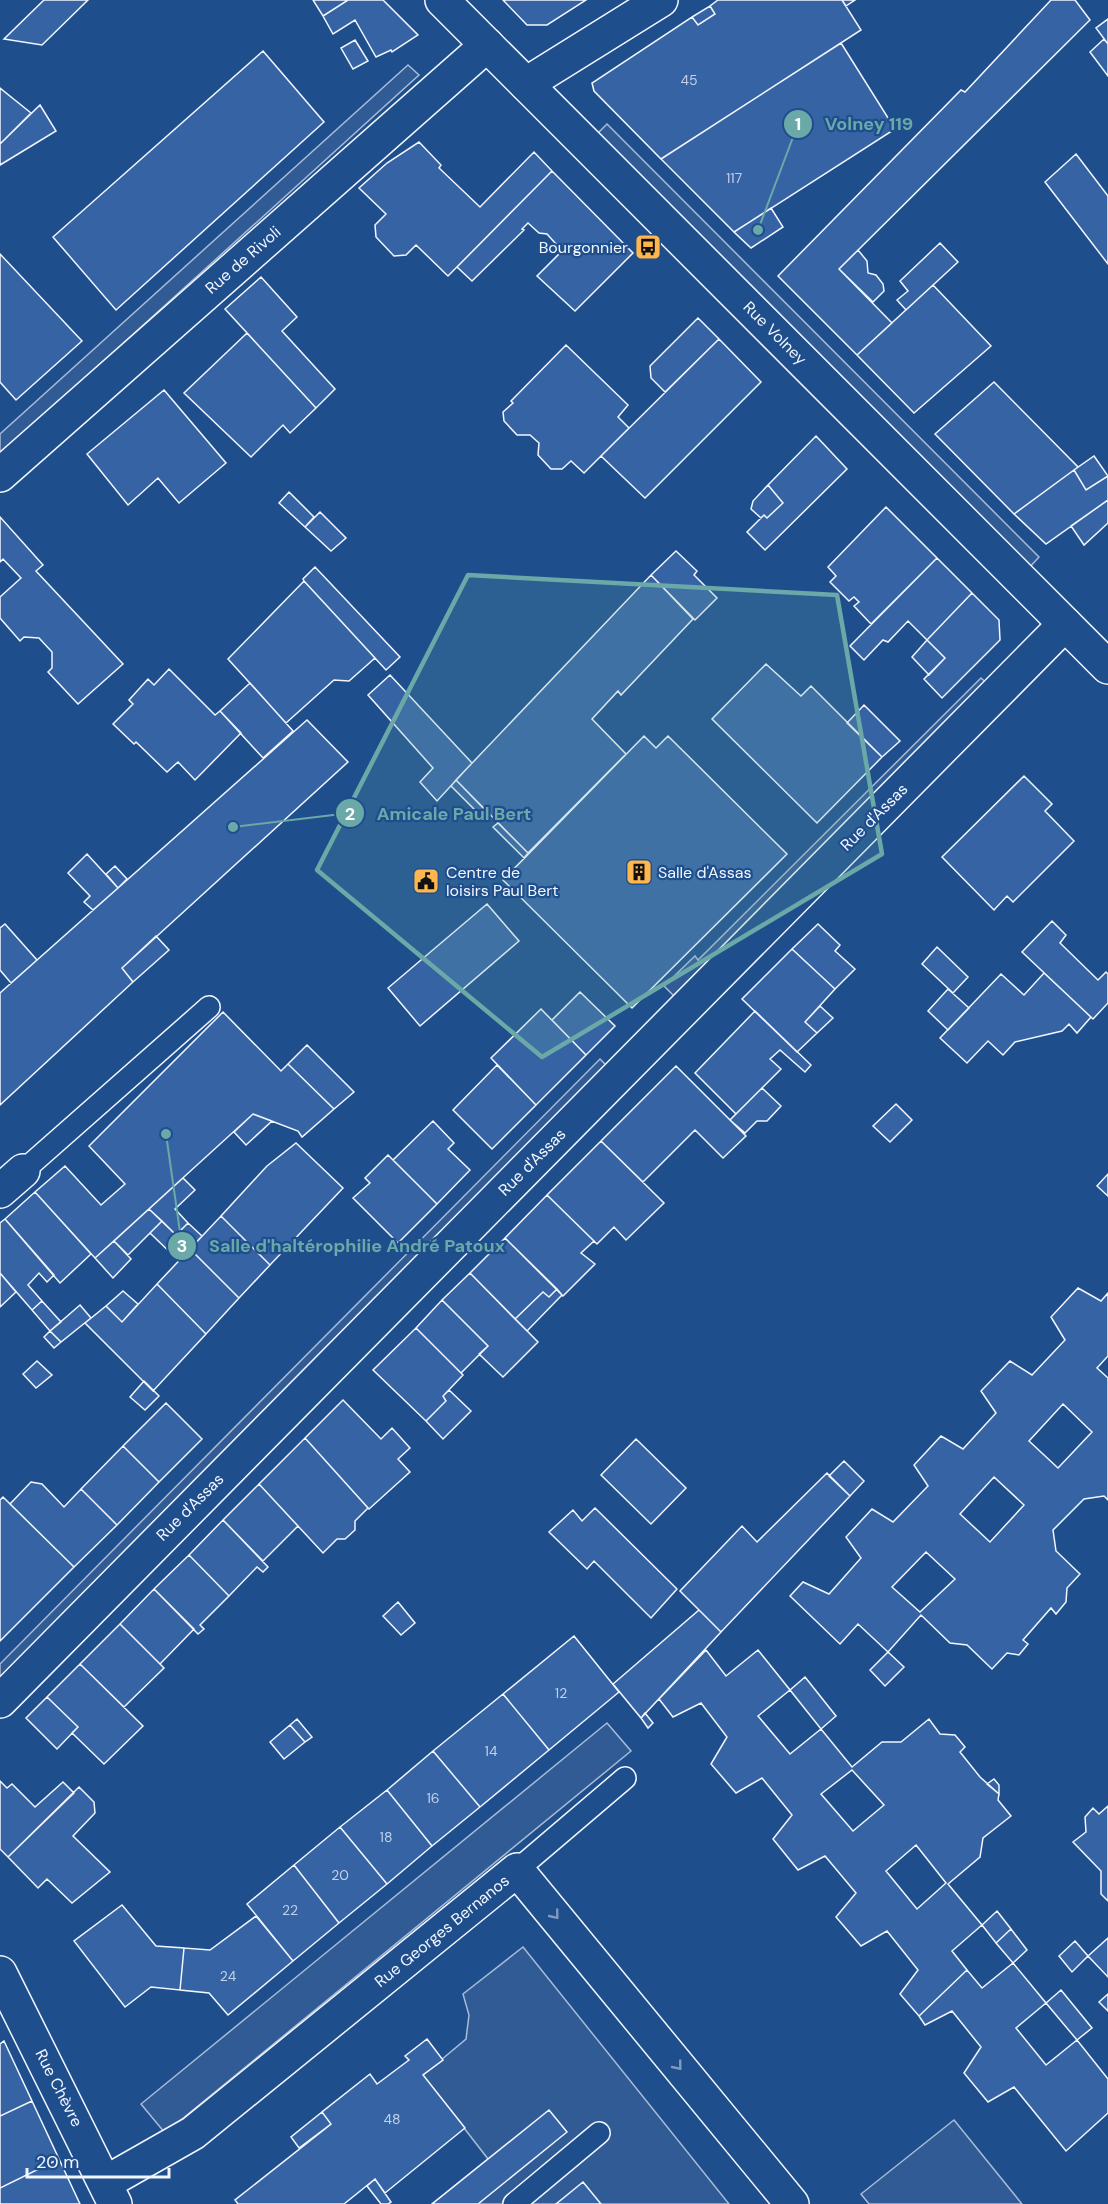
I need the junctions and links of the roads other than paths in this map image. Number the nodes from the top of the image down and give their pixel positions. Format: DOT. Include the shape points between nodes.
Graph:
graph roads {
  1 [pos="442,0"];
  2 [pos="662,0"];
  3 [pos="487,45"];
  4 [pos="526,84"];
  5 [pos="0,475"];
  6 [pos="1065,624"];
  7 [pos="1108,667"];
  8 [pos="209,1007"];
  9 [pos="11,1181"];
  10 [pos="0,1701"];
  11 [pos="625,1778"];
  12 [pos="518,1870"];
  13 [pos="0,1973"];
  14 [pos="599,2133"];
  15 [pos="110,2193"];
  16 [pos="514,2204"];
  17 [pos="792,2204"];
  1 -- 3 [label="street, Rue Volney"];
  2 -- 4 [label="street"];
  3 -- 4 [label="street, Rue Volney"];
  3 -- 5 [label="street, Rue de Rivoli"];
  4 -- 6 [label="street, Rue Volney"];
  6 -- 7 [label="street, Rue Volney"];
  6 -- 10 [label="street, Rue d'Assas"];
  8 -- 9 [label="lane"];
  11 -- 12 [label="lane"];
  12 -- 15 [label="street, Rue Georges Bernanos" via="193,2133"];
  12 -- 17 [label="street, Rue Georges Bernanos, one-way"];
  13 -- 15 [label="street, Rue Chèvre"];
  14 -- 16 [label="lane"];
}
